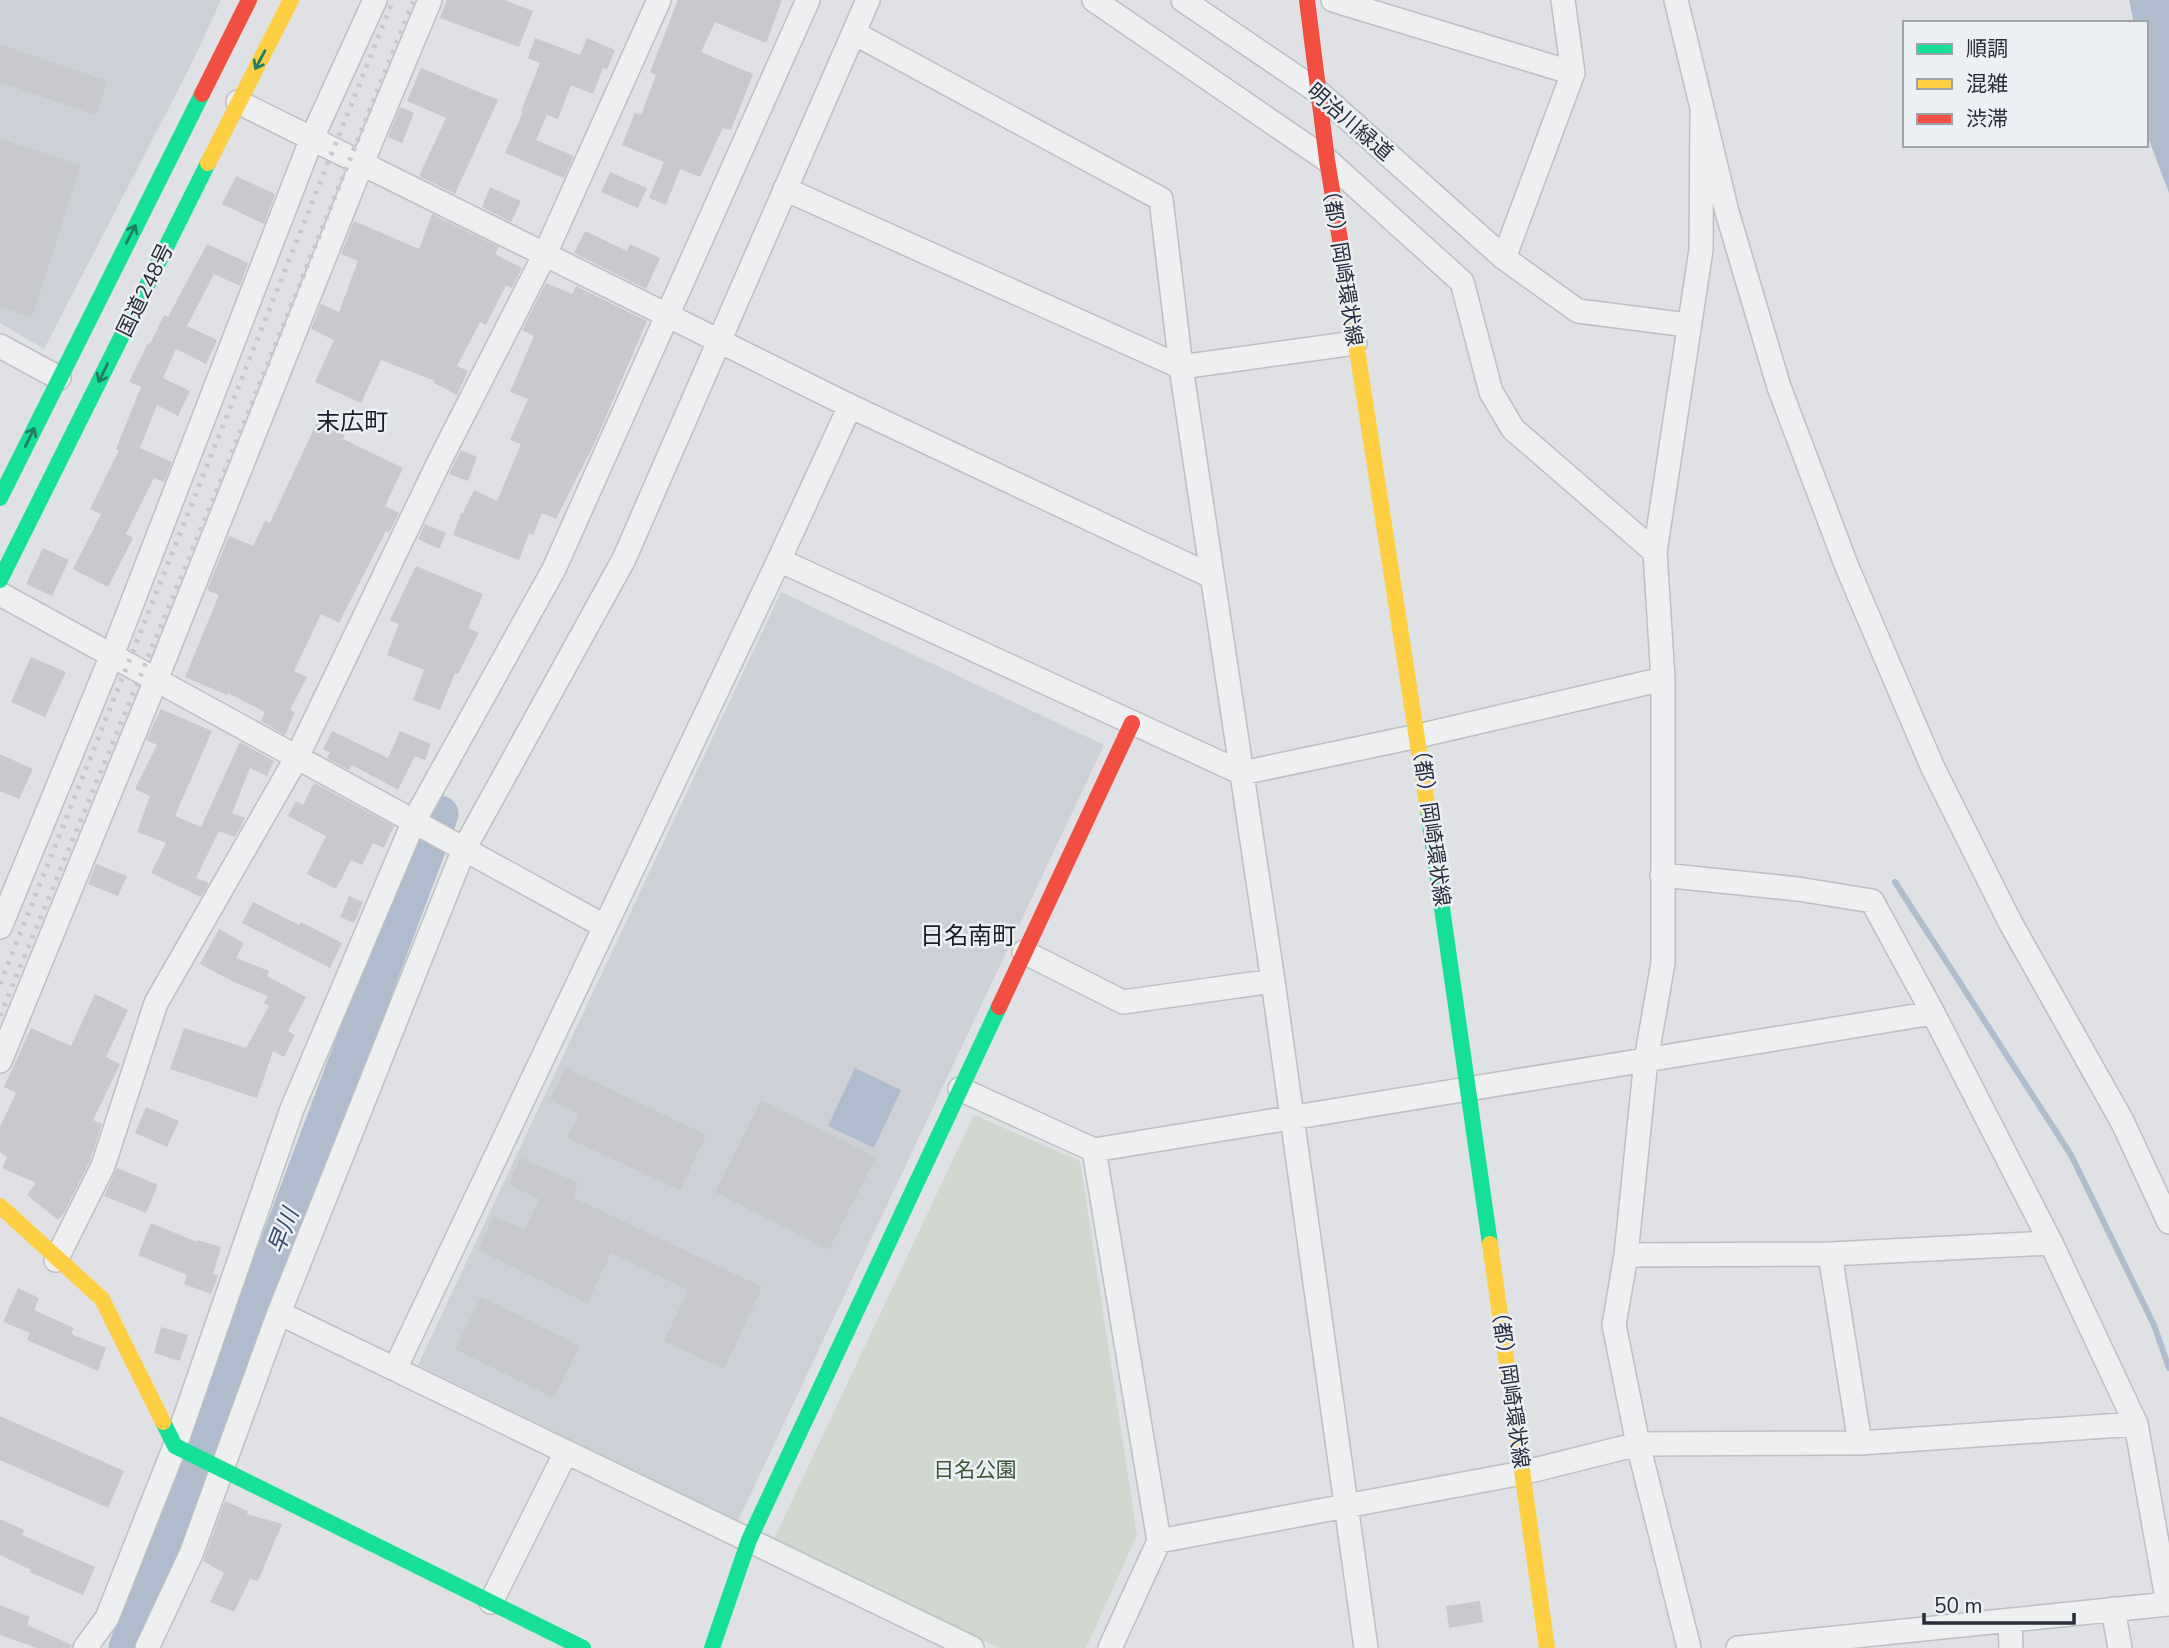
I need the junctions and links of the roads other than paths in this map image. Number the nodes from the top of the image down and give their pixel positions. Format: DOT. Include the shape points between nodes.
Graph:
graph roads {
  1 [pos="249,0"];
  2 [pos="291,0"];
  3 [pos="374,0"];
  4 [pos="430,0"];
  5 [pos="659,0"];
  6 [pos="808,0"];
  7 [pos="869,0"];
  8 [pos="1094,0"];
  9 [pos="1183,0"];
  10 [pos="1307,0"];
  11 [pos="1333,0"];
  12 [pos="1563,0"];
  13 [pos="1676,0"];
  14 [pos="854,33"];
  15 [pos="1573,73"];
  16 [pos="1317,91"];
  17 [pos="238,102"];
  18 [pos="1702,113"];
  19 [pos="312,138"];
  20 [pos="1326,160"];
  21 [pos="362,163"];
  22 [pos="785,189"];
  23 [pos="545,254"];
  24 [pos="1504,258"];
  25 [pos="669,315"];
  26 [pos="1688,325"];
  27 [pos="718,340"];
  28 [pos="1355,343"];
  29 [pos="0,346"];
  30 [pos="1181,367"];
  31 [pos="59,378"];
  32 [pos="850,406"];
  33 [pos="0,498"];
  34 [pos="1655,552"];
  35 [pos="779,561"];
  36 [pos="1211,576"];
  37 [pos="0,580"];
  38 [pos="0,594"];
  39 [pos="112,655"];
  40 [pos="1663,679"];
  41 [pos="156,680"];
  42 [pos="1132,723"];
  43 [pos="1418,736"];
  44 [pos="297,757"];
  45 [pos="1242,773"];
  46 [pos="414,821"];
  47 [pos="464,849"];
  48 [pos="1662,875"];
  49 [pos="604,926"];
  50 [pos="0,927"];
  51 [pos="1024,952"];
  52 [pos="1273,981"];
  53 [pos="1933,1013"];
  54 [pos="1646,1060"];
  55 [pos="0,1061"];
  56 [pos="960,1089"];
  57 [pos="1468,1089"];
  58 [pos="1292,1118"];
  59 [pos="1094,1150"];
  60 [pos="0,1206"];
  61 [pos="2169,1222"];
  62 [pos="2051,1243"];
  63 [pos="1830,1254"];
  64 [pos="1626,1255"];
  65 [pos="56,1260"];
  66 [pos="279,1313"];
  67 [pos="395,1369"];
  68 [pos="2136,1424"];
  69 [pos="1860,1443"];
  70 [pos="1638,1444"];
  71 [pos="175,1446"];
  72 [pos="566,1452"];
  73 [pos="221,1470"];
  74 [pos="1522,1474"];
  75 [pos="1346,1507"];
  76 [pos="749,1540"];
  77 [pos="1159,1542"];
  78 [pos="491,1602"];
  79 [pos="2113,1609"];
  80 [pos="2010,1620"];
  81 [pos="85,1648"];
  82 [pos="147,1648"];
  83 [pos="583,1648"];
  84 [pos="712,1648"];
  85 [pos="972,1648"];
  86 [pos="1110,1648"];
  87 [pos="1366,1648"];
  88 [pos="1546,1648"];
  89 [pos="1689,1648"];
  90 [pos="1738,1648"];
  91 [pos="2011,1648"];
  92 [pos="2120,1648"];
  31 -- 1 [label="main road, 国道248号, one-way"];
  2 -- 17 [label="main road, 国道248号, one-way"];
  3 -- 19 [label="street"];
  4 -- 21 [label="street"];
  5 -- 23 [label="street"];
  6 -- 25 [label="street"];
  7 -- 14 [label="street"];
  8 -- 20 [label="street, 明治川緑道"];
  9 -- 16 [label="street, 明治川緑道"];
  10 -- 16 [label="main road, （都）岡崎環状線"];
  11 -- 15 [label="street"];
  12 -- 15 [label="street"];
  13 -- 18 [label="street"];
  14 -- 22 [label="street"];
  14 -- 30 [label="street" via="1161,199"];
  15 -- 24 [label="street"];
  16 -- 20 [label="main road, （都）岡崎環状線"];
  16 -- 24 [label="street, 明治川緑道"];
  17 -- 19 [label="street"];
  17 -- 37 [label="main road, 国道248号, one-way"];
  18 -- 26 [label="street" via="1701,250"];
  18 -- 61 [label="street" via="1779,387 1902,700 2010,922 2122,1121"];
  19 -- 21 [label="street"];
  19 -- 39 [label="street"];
  20 -- 28 [label="main road, （都）岡崎環状線"];
  20 -- 34 [label="street, 明治川緑道" via="1462,282 1492,392 1513,429"];
  21 -- 23 [label="street"];
  21 -- 41 [label="street"];
  22 -- 27 [label="street"];
  22 -- 30 [label="street"];
  23 -- 25 [label="street"];
  23 -- 44 [label="street"];
  24 -- 26 [label="street, 明治川緑道" via="1578,311"];
  25 -- 27 [label="street"];
  25 -- 46 [label="street" via="554,569"];
  26 -- 34 [label="street"];
  27 -- 32 [label="street"];
  27 -- 47 [label="street" via="624,559"];
  28 -- 30 [label="street"];
  28 -- 43 [label="main road, （都）岡崎環状線"];
  29 -- 31 [label="street"];
  30 -- 36 [label="street"];
  33 -- 31 [label="main road, 国道248号, one-way"];
  32 -- 35 [label="street"];
  32 -- 36 [label="street"];
  34 -- 40 [label="street"];
  35 -- 42 [label="street"];
  35 -- 49 [label="street"];
  36 -- 45 [label="street"];
  38 -- 39 [label="street"];
  39 -- 41 [label="street"];
  39 -- 50 [label="street"];
  40 -- 43 [label="street"];
  40 -- 48 [label="street"];
  41 -- 44 [label="street"];
  41 -- 55 [label="street"];
  42 -- 45 [label="street"];
  42 -- 51 [label="main road"];
  43 -- 45 [label="street"];
  43 -- 57 [label="main road, （都）岡崎環状線"];
  44 -- 46 [label="street"];
  44 -- 65 [label="street" via="156,1003 103,1166"];
  45 -- 52 [label="street"];
  46 -- 47 [label="street"];
  46 -- 71 [label="street" via="292,1110"];
  47 -- 49 [label="street"];
  47 -- 66 [label="street"];
  48 -- 53 [label="street" via="1872,901"];
  48 -- 54 [label="street" via="1662,963"];
  49 -- 67 [label="street"];
  51 -- 52 [label="street" via="1123,1002"];
  51 -- 56 [label="main road"];
  52 -- 58 [label="street"];
  53 -- 54 [label="street"];
  53 -- 62 [label="street"];
  54 -- 57 [label="street"];
  54 -- 64 [label="street"];
  56 -- 59 [label="street"];
  56 -- 76 [label="main road"];
  57 -- 58 [label="street"];
  57 -- 74 [label="main road, （都）岡崎環状線"];
  58 -- 59 [label="street"];
  58 -- 75 [label="street"];
  59 -- 77 [label="street"];
  60 -- 65 [label="main road"];
  62 -- 63 [label="street"];
  62 -- 68 [label="street"];
  63 -- 64 [label="street"];
  63 -- 69 [label="street"];
  64 -- 70 [label="street" via="1614,1325"];
  65 -- 71 [label="main road" via="102,1299"];
  66 -- 67 [label="street"];
  66 -- 73 [label="street"];
  67 -- 72 [label="street"];
  68 -- 69 [label="street"];
  68 -- 79 [label="street" via="2168,1604"];
  69 -- 70 [label="street"];
  70 -- 74 [label="street"];
  70 -- 89 [label="street"];
  71 -- 73 [label="main road"];
  71 -- 81 [label="street" via="107,1618"];
  72 -- 76 [label="street"];
  72 -- 78 [label="street"];
  73 -- 78 [label="main road"];
  73 -- 82 [label="street" via="191,1554"];
  74 -- 75 [label="street"];
  74 -- 88 [label="main road, （都）岡崎環状線"];
  75 -- 77 [label="street"];
  75 -- 87 [label="street"];
  76 -- 84 [label="main road"];
  76 -- 85 [label="street"];
  77 -- 86 [label="street"];
  78 -- 83 [label="main road"];
  79 -- 80 [label="street"];
  79 -- 92 [label="street"];
  80 -- 90 [label="street"];
  80 -- 91 [label="street"];
}
